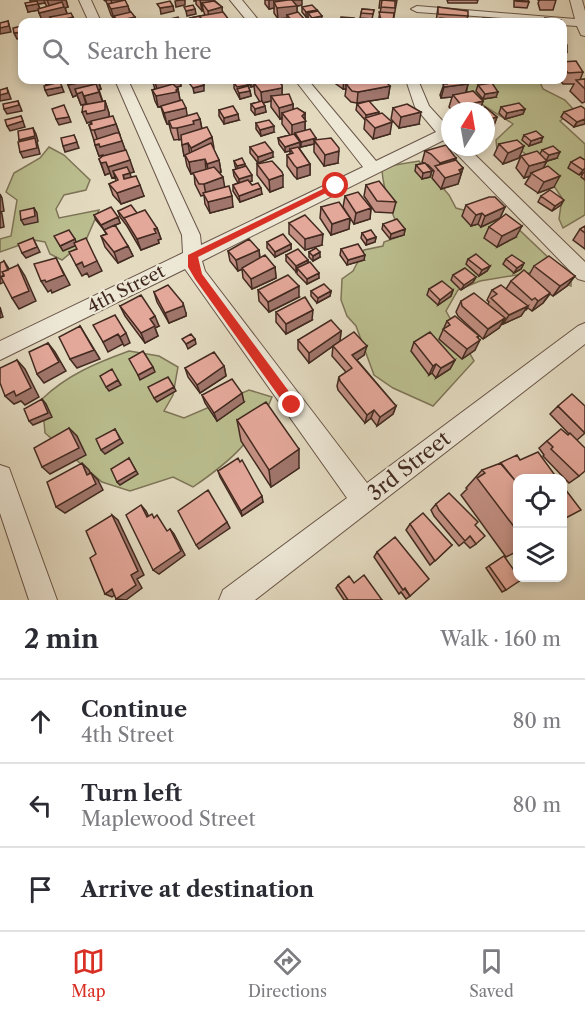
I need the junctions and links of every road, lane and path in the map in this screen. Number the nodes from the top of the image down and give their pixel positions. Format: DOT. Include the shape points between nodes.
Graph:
graph roads {
  1 [pos="85,0"];
  2 [pos="236,0"];
  3 [pos="576,0"];
  4 [pos="418,4"];
  5 [pos="93,18"];
  6 [pos="251,18"];
  7 [pos="524,18"];
  8 [pos="567,24"];
  9 [pos="584,26"];
  10 [pos="123,84"];
  11 [pos="304,84"];
  12 [pos="413,84"];
  13 [pos="441,128"];
  14 [pos="441,139"];
  15 [pos="467,156"];
  16 [pos="373,168"];
  17 [pos="193,255"];
  18 [pos="585,274"];
  19 [pos="585,332"];
  20 [pos="0,351"];
  21 [pos="0,477"];
  22 [pos="365,501"];
  23 [pos="43,600"];
  24 [pos="233,600"];
  1 -- 5 [label="street"];
  2 -- 6 [label="street"];
  3 -- 9 [label="street"];
  4 -- 7 [label="street"];
  8 -- 9 [label="street"];
  10 -- 17 [label="street" via="190,235"];
  11 -- 16 [label="street"];
  12 -- 13 [label="street" via="422,107"];
  14 -- 16 [label="street, 4th Street"];
  15 -- 18 [label="street"];
  16 -- 17 [label="street, 4th Street"];
  17 -- 20 [label="street, 4th Street"];
  17 -- 22 [label="street" via="198,276"];
  19 -- 22 [label="street, 3rd Street"];
  21 -- 23 [label="street"];
  22 -- 24 [label="street, 3rd Street"];
}
